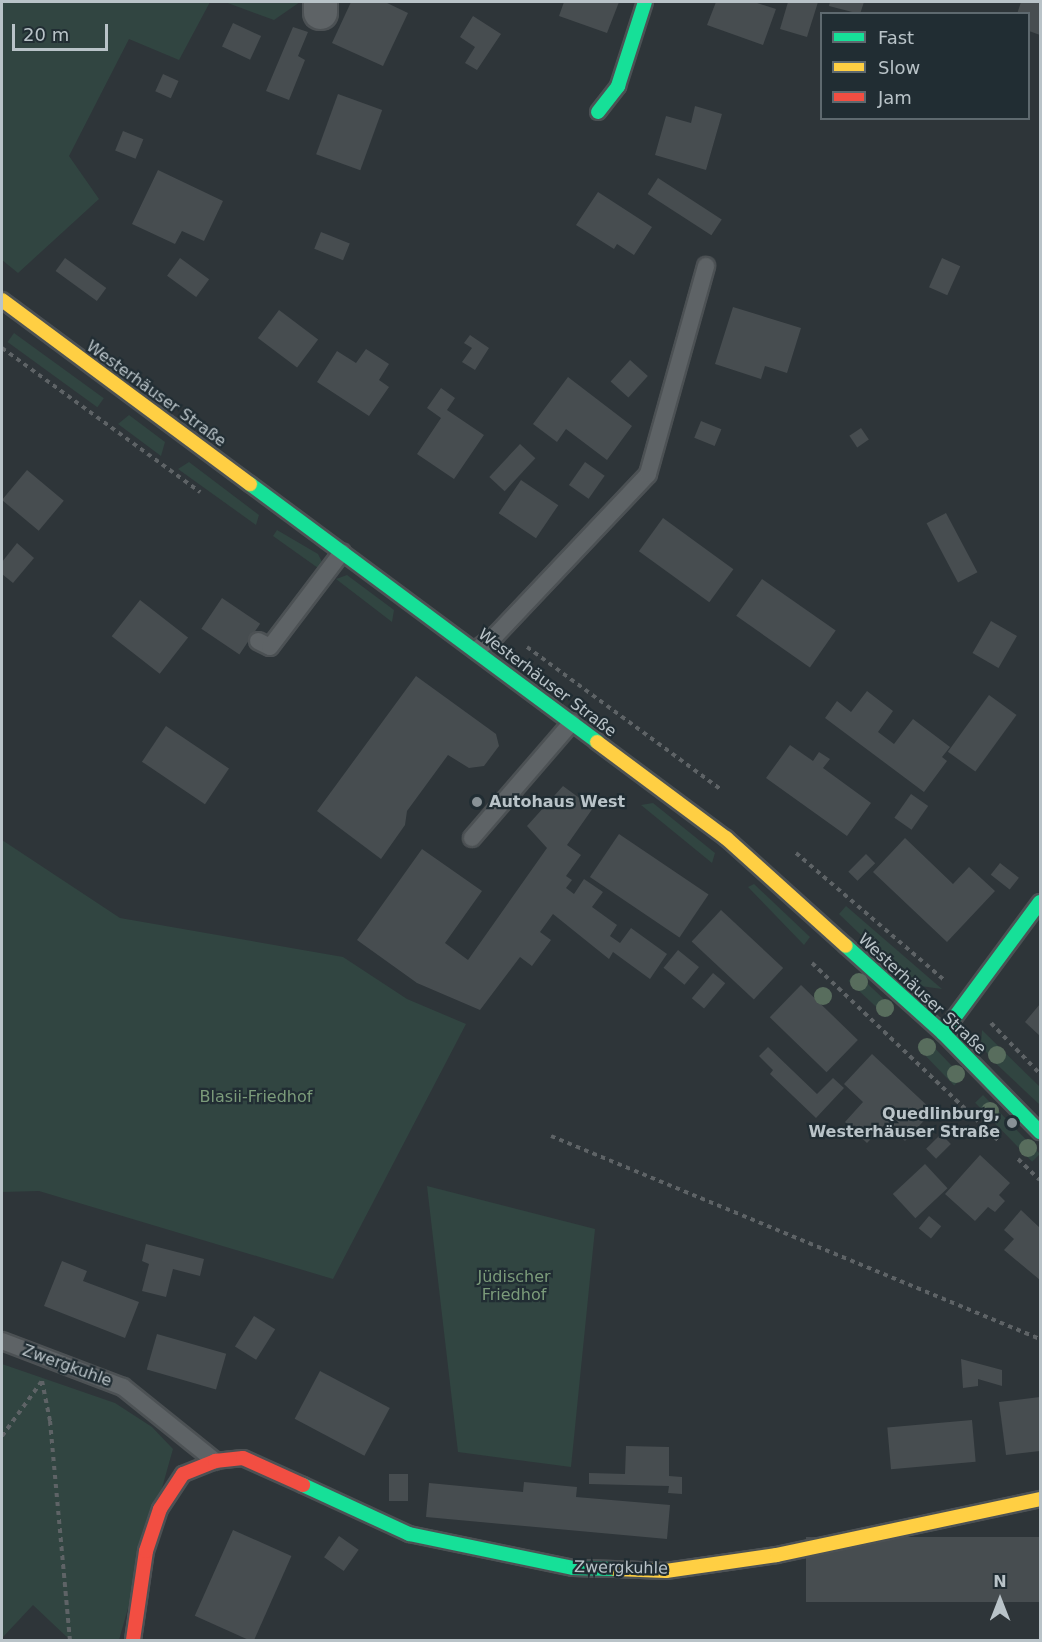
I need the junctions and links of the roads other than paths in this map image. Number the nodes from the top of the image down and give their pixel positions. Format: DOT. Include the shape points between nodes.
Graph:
graph roads {
  1 [pos="645,2"];
  2 [pos="598,112"];
  3 [pos="706,266"];
  4 [pos="2,300"];
  5 [pos="342,552"];
  6 [pos="258,641"];
  7 [pos="476,650"];
  8 [pos="572,722"];
  9 [pos="472,838"];
  10 [pos="1041,902"];
  11 [pos="943,1033"];
  12 [pos="1041,1132"];
  13 [pos="2,1341"];
  14 [pos="214,1461"];
  15 [pos="1041,1499"];
  16 [pos="134,1641"];
  1 -- 2 [label="street" via="618,86"];
  3 -- 7 [label="lane" via="648,474 496,635"];
  4 -- 5 [label="street, Westerhäuser Straße"];
  5 -- 6 [label="lane" via="270,647"];
  5 -- 7 [label="street, Westerhäuser Straße"];
  7 -- 8 [label="street, Westerhäuser Straße"];
  8 -- 9 [label="lane"];
  8 -- 11 [label="street, Westerhäuser Straße" via="726,838"];
  10 -- 11 [label="street"];
  11 -- 12 [label="street, Westerhäuser Straße"];
  13 -- 14 [label="lane, Zwergkuhle" via="123,1387"];
  14 -- 15 [label="street, Zwergkuhle" via="243,1458 409,1534 579,1569 666,1571 777,1555 1006,1510"];
  14 -- 16 [label="street, Zwergkuhle" via="183,1474 160,1509 146,1551"];
}
